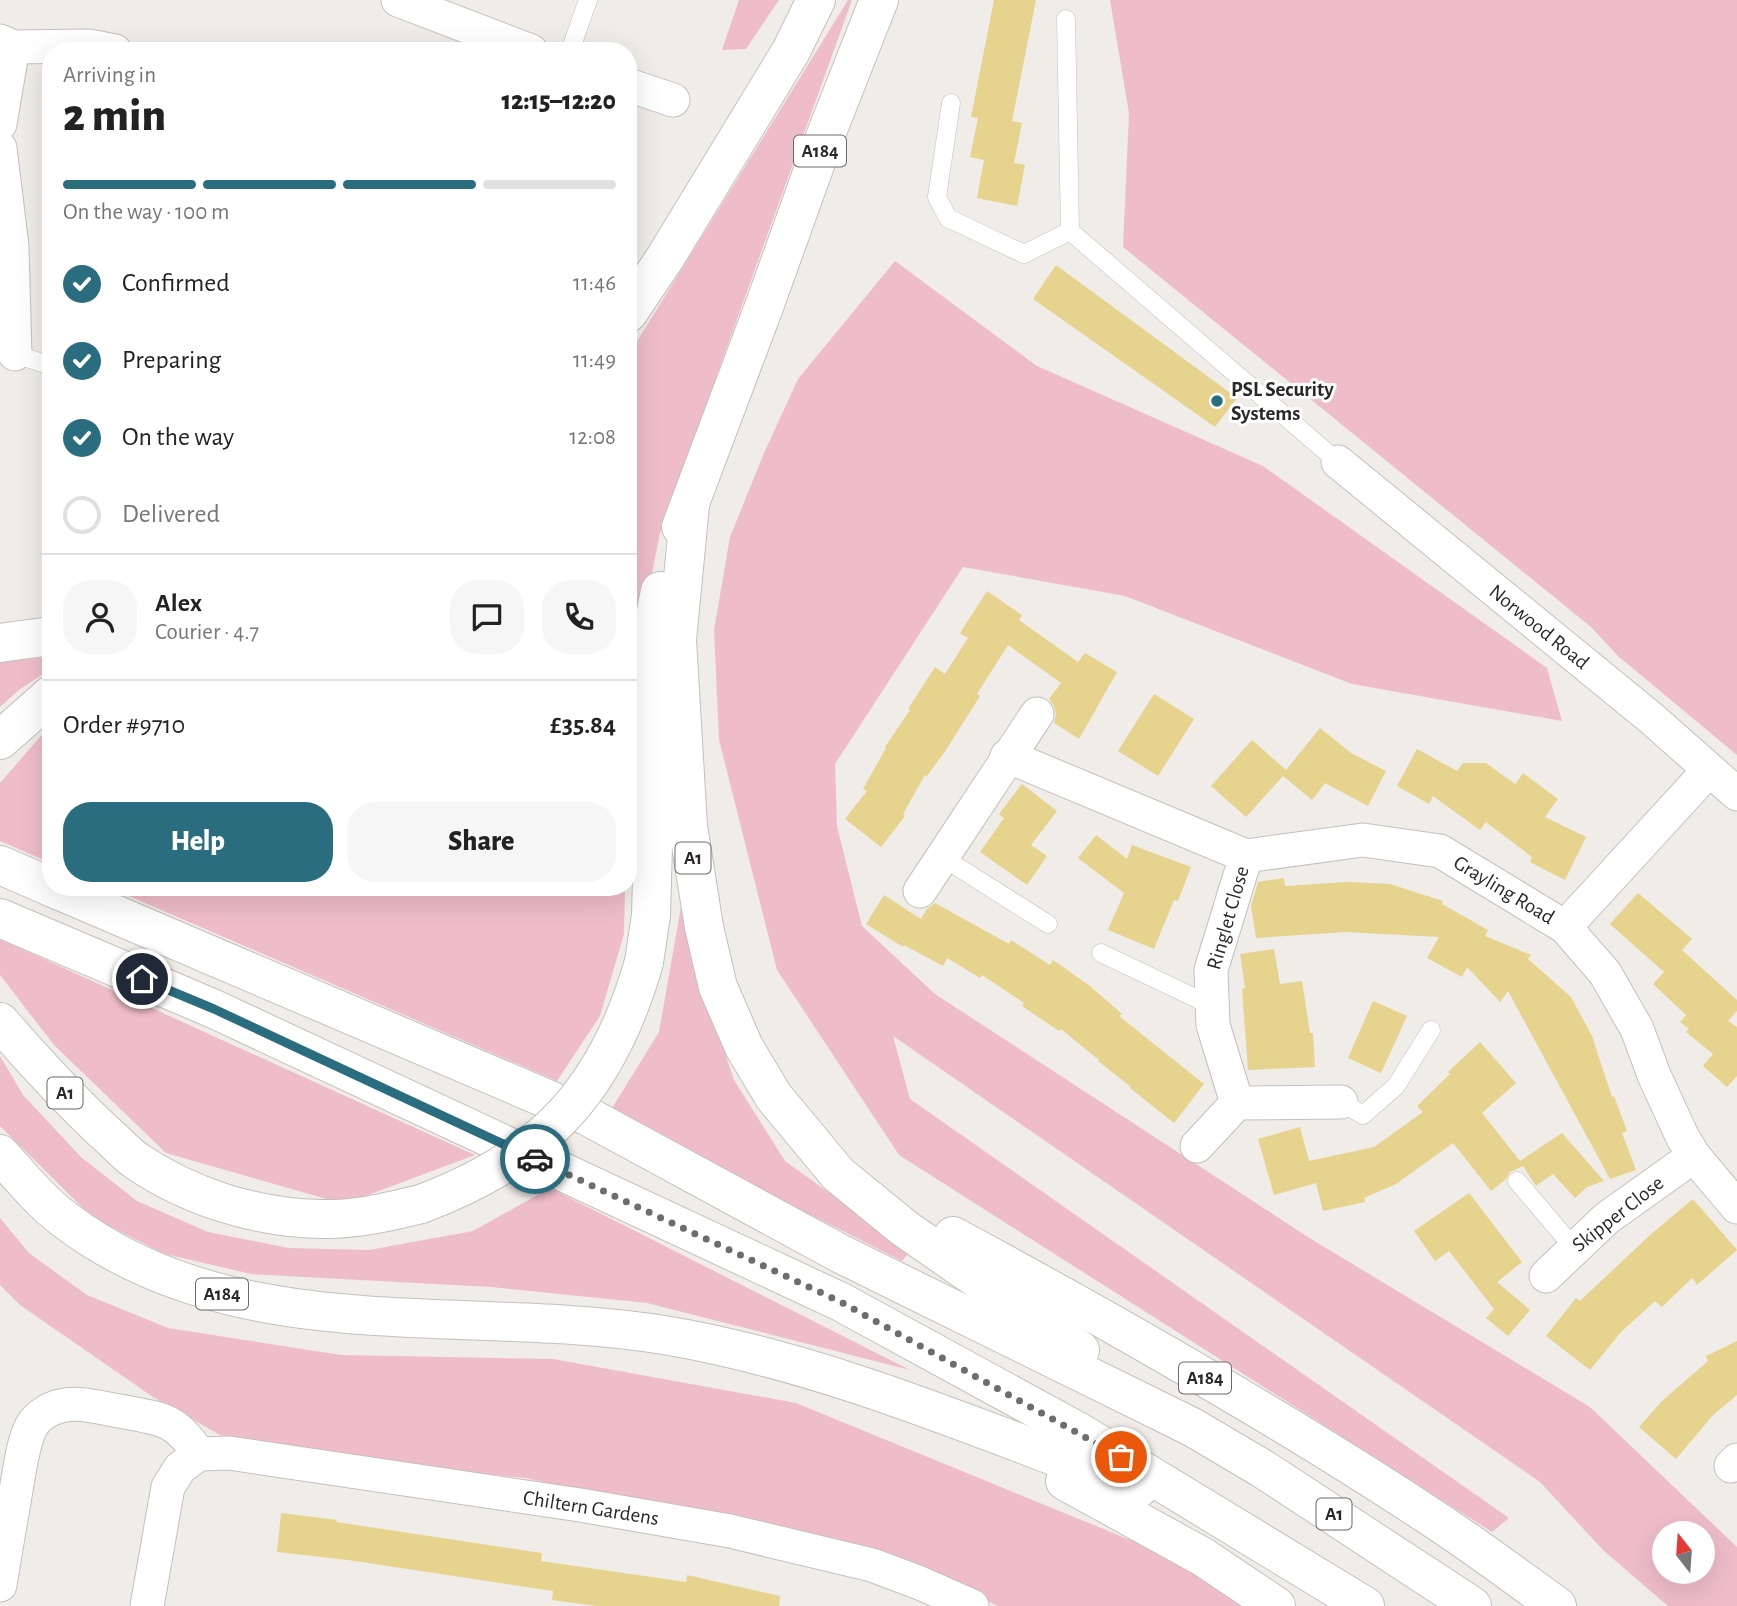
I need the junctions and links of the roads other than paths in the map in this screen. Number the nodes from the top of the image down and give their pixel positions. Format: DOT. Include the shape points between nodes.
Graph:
graph roads {
  1 [pos="398,0"];
  2 [pos="588,0"];
  3 [pos="816,0"];
  4 [pos="879,0"];
  5 [pos="1066,19"];
  6 [pos="508,42"];
  7 [pos="573,42"];
  8 [pos="7,44"];
  9 [pos="42,45"];
  10 [pos="637,88"];
  11 [pos="673,100"];
  12 [pos="951,103"];
  13 [pos="0,124"];
  14 [pos="0,148"];
  15 [pos="1070,231"];
  16 [pos="637,300"];
  17 [pos="765,304"];
  18 [pos="7,356"];
  19 [pos="42,364"];
  20 [pos="1339,462"];
  21 [pos="690,505"];
  22 [pos="42,637"];
  23 [pos="0,643"];
  24 [pos="1037,713"];
  25 [pos="1007,757"];
  26 [pos="1709,770"];
  27 [pos="1737,794"];
  28 [pos="1246,856"];
  29 [pos="942,857"];
  30 [pos="0,865"];
  31 [pos="42,883"];
  32 [pos="920,891"];
  33 [pos="72,896"];
  34 [pos="0,918"];
  35 [pos="1048,924"];
  36 [pos="1565,928"];
  37 [pos="1101,953"];
  38 [pos="1212,1006"];
  39 [pos="0,1023"];
  40 [pos="1431,1030"];
  41 [pos="1341,1102"];
  42 [pos="1237,1103"];
  43 [pos="1197,1146"];
  44 [pos="0,1154"];
  45 [pos="1694,1156"];
  46 [pos="838,1174"];
  47 [pos="1517,1181"];
  48 [pos="1737,1207"];
  49 [pos="1574,1248"];
  50 [pos="1546,1276"];
  51 [pos="956,1421"];
  52 [pos="1192,1427"];
  53 [pos="200,1454"];
  54 [pos="1226,1520"];
  55 [pos="0,1585"];
  56 [pos="147,1606"];
  57 [pos="972,1606"];
  58 [pos="1276,1606"];
  59 [pos="1366,1606"];
  60 [pos="1472,1606"];
  61 [pos="1557,1606"];
  1 -- 6 [label="street"];
  2 -- 7 [label="lane"];
  3 -- 16 [label="highway" via="791,51"];
  4 -- 17 [label="highway, A184"];
  5 -- 15 [label="lane"];
  8 -- 9 [label="street"];
  8 -- 13 [label="street"];
  10 -- 11 [label="street"];
  12 -- 15 [label="lane" via="937,197 948,218 1024,254"];
  14 -- 18 [label="street" via="12,246"];
  15 -- 20 [label="lane"];
  17 -- 21 [label="highway, A1"];
  18 -- 19 [label="lane"];
  20 -- 26 [label="street, Norwood Road"];
  21 -- 39 [label="highway, A1, bridge" via="665,566 648,653 653,845 644,962 615,1043 566,1113 534,1143 462,1189 372,1215 322,1219 223,1204 177,1185 134,1159"];
  21 -- 46 [label="highway, A1" via="677,640 688,826 704,927 718,987 744,1047 774,1097"];
  22 -- 23 [label="highway"];
  24 -- 25 [label="street"];
  25 -- 28 [label="street"];
  25 -- 29 [label="street"];
  26 -- 27 [label="street, Norwood Road"];
  26 -- 36 [label="street"];
  28 -- 36 [label="street, Grayling Road" via="1363,840 1440,851"];
  28 -- 38 [label="street, Ringlet Close" via="1211,970"];
  29 -- 32 [label="street"];
  29 -- 35 [label="lane"];
  30 -- 31 [label="highway, A1"];
  33 -- 52 [label="highway, A1" via="587,1116 841,1254"];
  34 -- 54 [label="highway" via="214,1009 841,1302 1079,1432"];
  36 -- 45 [label="street, Grayling Road" via="1605,973 1637,1029"];
  37 -- 38 [label="lane"];
  38 -- 42 [label="street, Ringlet Close" via="1213,1025"];
  40 -- 41 [label="lane" via="1396,1087 1363,1115"];
  41 -- 42 [label="street"];
  42 -- 43 [label="street"];
  44 -- 51 [label="highway, A184" via="62,1218 142,1267 194,1287 299,1309 668,1336 783,1362"];
  45 -- 48 [label="street, Grayling Road"];
  45 -- 49 [label="street, Skipper Close" via="1607,1218"];
  46 -- 52 [label="highway, A1" via="904,1228"];
  46 -- 61 [label="highway, A184" via="1100,1315 1286,1425 1432,1517"];
  47 -- 49 [label="lane"];
  49 -- 50 [label="street, Skipper Close"];
  51 -- 54 [label="highway, A184"];
  51 -- 58 [label="highway, A184" via="1203,1558"];
  52 -- 60 [label="highway, A1"];
  53 -- 55 [label="street" via="186,1434 157,1418 79,1404 62,1405 36,1419 22,1457"];
  53 -- 56 [label="street" via="180,1468 168,1487"];
  53 -- 57 [label="street, Chiltern Gardens" via="240,1455 730,1531 872,1565"];
  54 -- 59 [label="highway"];
}
